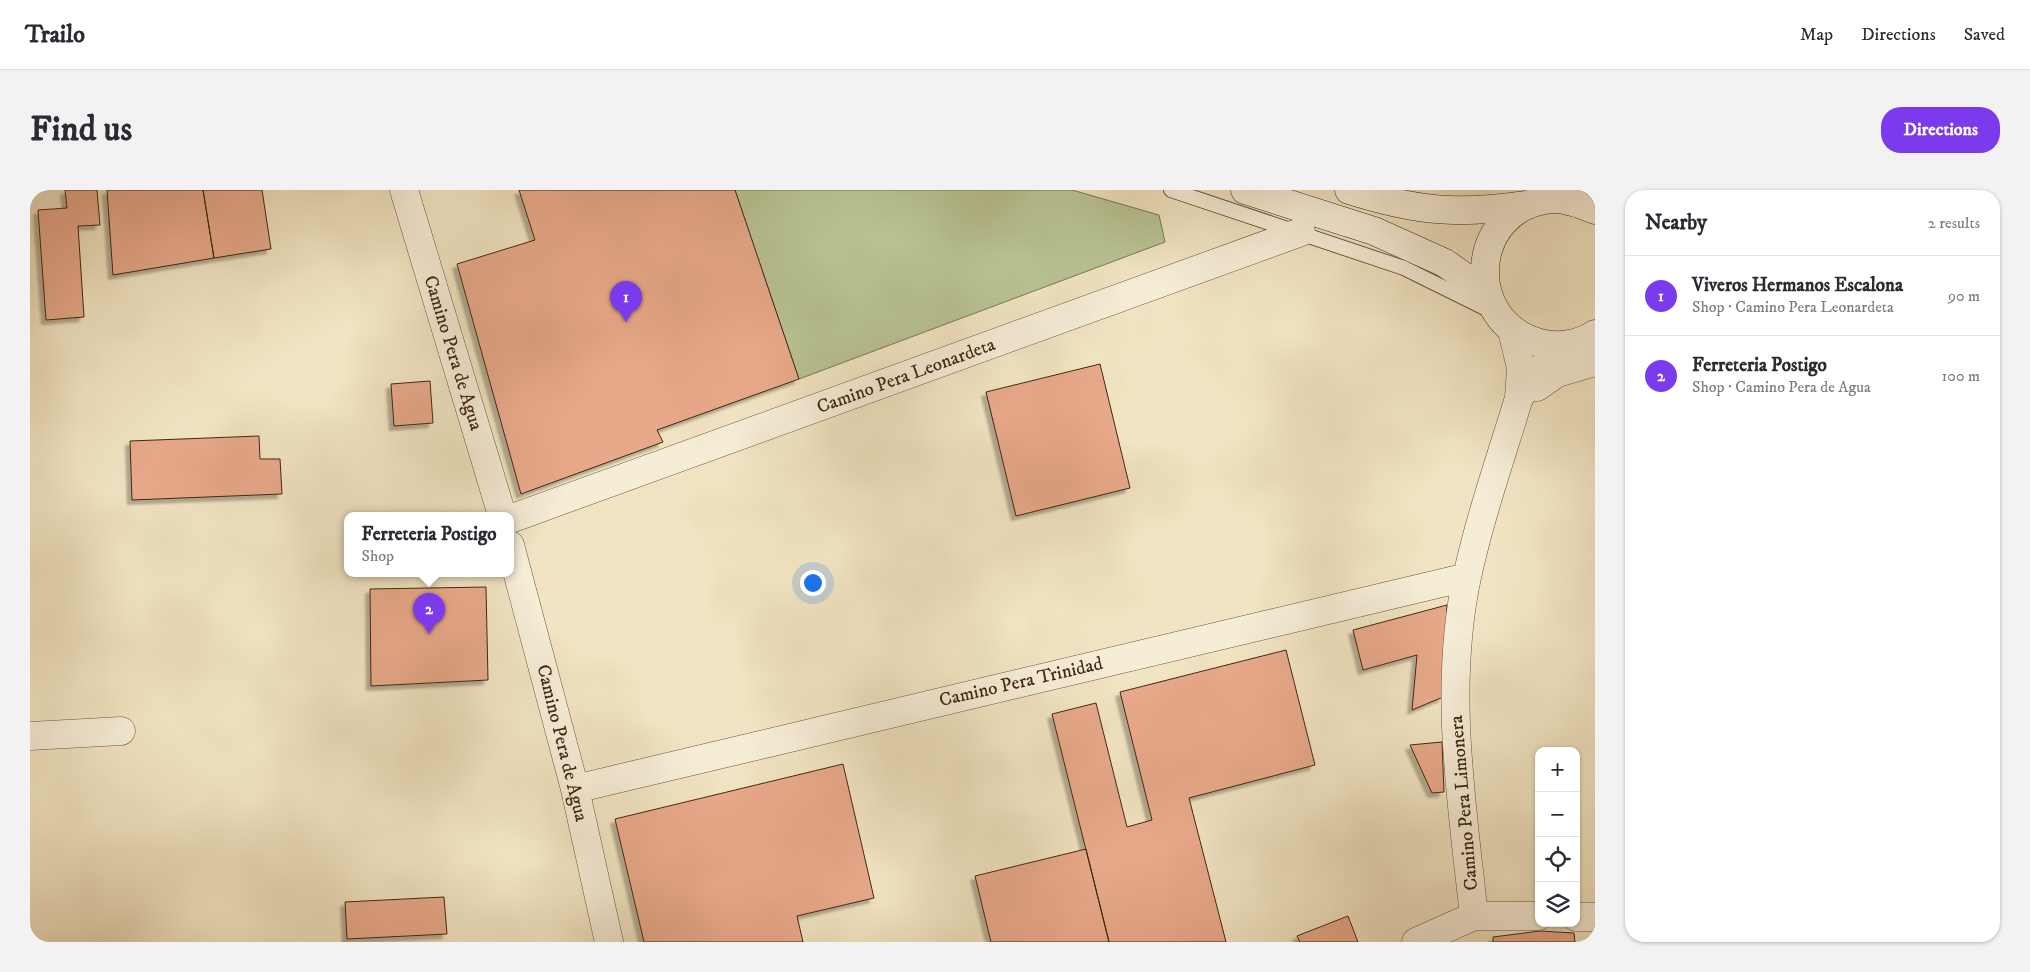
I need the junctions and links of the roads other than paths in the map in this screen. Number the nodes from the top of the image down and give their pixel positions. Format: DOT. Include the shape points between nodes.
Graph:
graph roads {
  1 [pos="404,190"];
  2 [pos="1171,190"];
  3 [pos="1245,190"];
  4 [pos="1348,190"];
  5 [pos="1529,204"];
  6 [pos="1595,210"];
  7 [pos="1301,232"];
  8 [pos="1498,312"];
  9 [pos="1592,341"];
  10 [pos="1519,398"];
  11 [pos="501,512"];
  12 [pos="514,519"];
  13 [pos="514,560"];
  14 [pos="1467,577"];
  15 [pos="121,731"];
  16 [pos="30,736"];
  17 [pos="574,788"];
  18 [pos="1474,916"];
  19 [pos="1535,916"];
  20 [pos="1580,916"];
  21 [pos="1595,917"];
  22 [pos="609,942"];
  23 [pos="1416,942"];
  1 -- 11 [label="street, Camino Pera de Agua"];
  2 -- 7 [label="lane"];
  3 -- 8 [label="street" via="1374,232 1445,262"];
  4 -- 5 [label="street" via="1389,203 1442,211 1483,211"];
  5 -- 6 [label="street" via="1552,199 1574,201"];
  5 -- 8 [label="street, Camino Pera Limonera" via="1511,215 1496,231 1487,250 1484,271"];
  7 -- 8 [label="lane" via="1404,268"];
  7 -- 12 [label="street, Camino Pera Leonardeta"];
  8 -- 9 [label="street" via="1528,340 1565,345"];
  8 -- 10 [label="street, Camino Pera Limonera" via="1521,368"];
  9 -- 10 [label="street, Camino Pera Limonera" via="1552,357"];
  10 -- 14 [label="street, Camino Pera Limonera"];
  13 -- 17 [label="street, Camino Pera de Agua"];
  14 -- 17 [label="street, Camino Pera Trinidad"];
  14 -- 18 [label="street, Camino Pera Limonera" via="1457,652 1456,738"];
  15 -- 16 [label="street"];
  17 -- 22 [label="street, Camino Pera de Agua"];
  18 -- 19 [label="street"];
  18 -- 23 [label="street"];
  20 -- 21 [label="street"];
}
